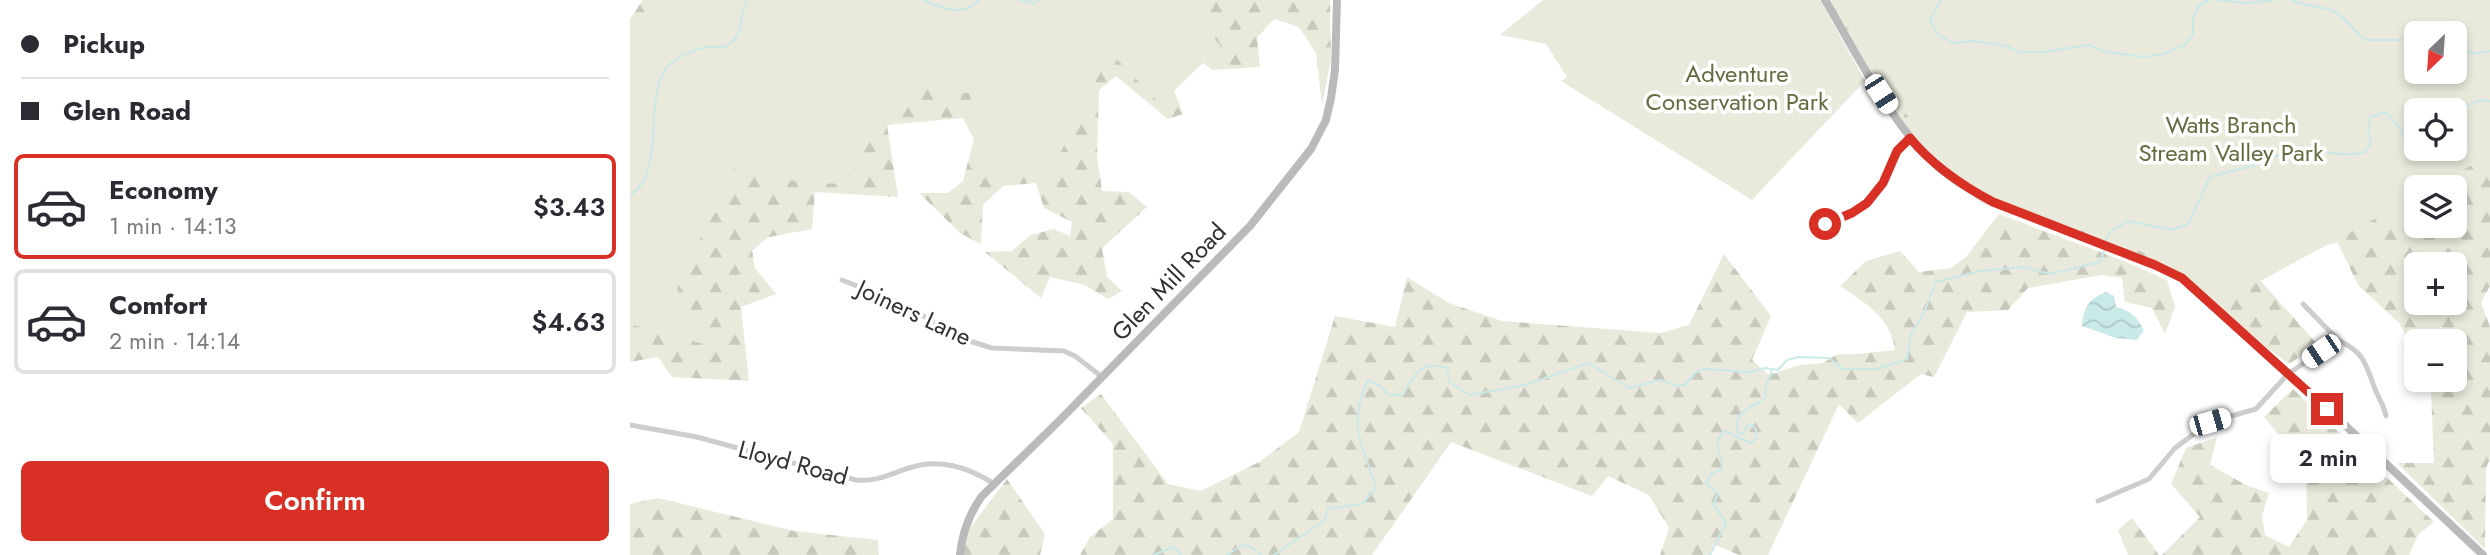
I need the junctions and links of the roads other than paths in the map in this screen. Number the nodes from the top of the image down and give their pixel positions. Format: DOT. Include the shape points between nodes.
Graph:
graph roads {
  1 [pos="1337,0"];
  2 [pos="1825,0"];
  3 [pos="1910,138"];
  4 [pos="1825,224"];
  5 [pos="842,280"];
  6 [pos="2303,304"];
  7 [pos="2337,340"];
  8 [pos="2288,374"];
  9 [pos="1102,377"];
  10 [pos="2386,416"];
  11 [pos="630,425"];
  12 [pos="993,483"];
  13 [pos="2098,501"];
  14 [pos="960,555"];
  15 [pos="2483,555"];
  1 -- 9 [label="main road, Glen Mill Road" via="1331,98 1311,149 1250,226"];
  2 -- 3 [label="main road"];
  3 -- 4 [label="street" via="1897,151 1883,183 1867,203"];
  3 -- 8 [label="main road" via="1937,167 1993,202 2182,278"];
  5 -- 9 [label="street, Joiners Lane" via="900,303 966,340 992,348 1064,351"];
  6 -- 7 [label="street"];
  7 -- 8 [label="street"];
  7 -- 10 [label="street" via="2363,359"];
  8 -- 13 [label="street" via="2256,409 2210,422 2175,447 2149,479"];
  8 -- 15 [label="main road"];
  9 -- 12 [label="main road, Glen Mill Road"];
  11 -- 12 [label="street, Lloyd Road" via="697,437 856,480 881,479 934,463 972,471"];
  12 -- 14 [label="main road, Glen Mill Road" via="972,509"];
}
